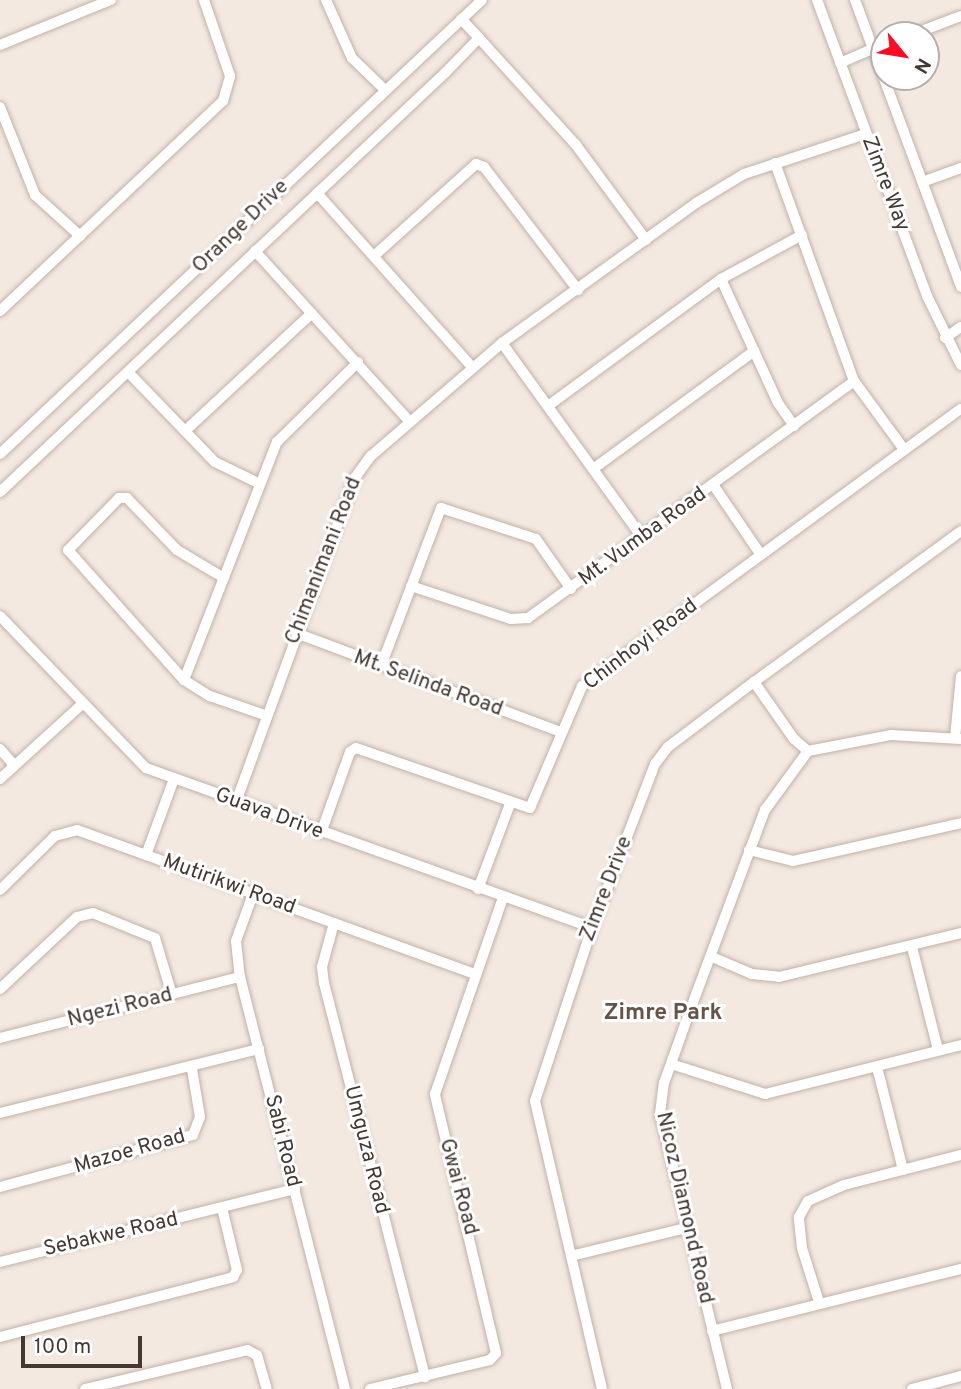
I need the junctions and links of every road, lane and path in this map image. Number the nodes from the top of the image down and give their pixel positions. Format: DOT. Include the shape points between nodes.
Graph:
graph roads {
  1 [pos="111,0"];
  2 [pos="204,0"];
  3 [pos="326,0"];
  4 [pos="482,0"];
  5 [pos="817,0"];
  6 [pos="855,0"];
  7 [pos="961,16"];
  8 [pos="461,19"];
  9 [pos="940,24"];
  10 [pos="479,37"];
  11 [pos="870,42"];
  12 [pos="0,45"];
  13 [pos="870,49"];
  14 [pos="841,63"];
  15 [pos="385,90"];
  16 [pos="889,91"];
  17 [pos="0,107"];
  18 [pos="866,134"];
  19 [pos="775,163"];
  20 [pos="961,168"];
  21 [pos="925,181"];
  22 [pos="317,193"];
  23 [pos="802,234"];
  24 [pos="80,236"];
  25 [pos="646,240"];
  26 [pos="255,251"];
  27 [pos="374,255"];
  28 [pos="720,279"];
  29 [pos="961,286"];
  30 [pos="578,290"];
  31 [pos="0,311"];
  32 [pos="312,313"];
  33 [pos="961,327"];
  34 [pos="944,338"];
  35 [pos="502,343"];
  36 [pos="754,351"];
  37 [pos="358,362"];
  38 [pos="961,365"];
  39 [pos="472,367"];
  40 [pos="128,372"];
  41 [pos="853,381"];
  42 [pos="548,406"];
  43 [pos="961,409"];
  44 [pos="408,420"];
  45 [pos="794,426"];
  46 [pos="185,431"];
  47 [pos="904,448"];
  48 [pos="0,454"];
  49 [pos="593,469"];
  50 [pos="258,483"];
  51 [pos="714,486"];
  52 [pos="0,492"];
  53 [pos="961,531"];
  54 [pos="641,536"];
  55 [pos="761,555"];
  56 [pos="224,578"];
  57 [pos="411,586"];
  58 [pos="571,589"];
  59 [pos="0,616"];
  60 [pos="296,633"];
  61 [pos="381,666"];
  62 [pos="961,676"];
  63 [pos="184,680"];
  64 [pos="754,682"];
  65 [pos="81,705"];
  66 [pos="267,716"];
  67 [pos="561,732"];
  68 [pos="958,739"];
  69 [pos="0,749"];
  70 [pos="808,751"];
  71 [pos="14,765"];
  72 [pos="0,779"];
  73 [pos="174,779"];
  74 [pos="236,802"];
  75 [pos="510,804"];
  76 [pos="961,823"];
  77 [pos="321,833"];
  78 [pos="749,850"];
  79 [pos="146,855"];
  80 [pos="478,889"];
  81 [pos="0,890"];
  82 [pos="253,894"];
  83 [pos="503,898"];
  84 [pos="334,922"];
  85 [pos="592,928"];
  86 [pos="961,933"];
  87 [pos="912,947"];
  88 [pos="712,957"];
  89 [pos="475,974"];
  90 [pos="240,977"];
  91 [pos="0,989"];
  92 [pos="172,995"];
  93 [pos="0,1038"];
  94 [pos="961,1045"];
  95 [pos="259,1049"];
  96 [pos="938,1050"];
  97 [pos="671,1063"];
  98 [pos="877,1068"];
  99 [pos="192,1069"];
  100 [pos="0,1113"];
  101 [pos="961,1155"];
  102 [pos="903,1170"];
  103 [pos="0,1187"];
  104 [pos="295,1189"];
  105 [pos="222,1208"];
  106 [pos="686,1228"];
  107 [pos="571,1256"];
  108 [pos="0,1262"];
  109 [pos="961,1269"];
  110 [pos="819,1302"];
  111 [pos="712,1331"];
  112 [pos="0,1337"];
  113 [pos="961,1376"];
  114 [pos="425,1377"];
  115 [pos="85,1389"];
  116 [pos="267,1389"];
  117 [pos="345,1389"];
  118 [pos="370,1389"];
  119 [pos="602,1389"];
  120 [pos="727,1389"];
  121 [pos="912,1389"];
  1 -- 12 [label="street"];
  2 -- 24 [label="street" via="230,76 223,101"];
  3 -- 15 [label="street" via="352,58"];
  4 -- 8 [label="street, Orange Drive"];
  5 -- 14 [label="street, Zimre Way"];
  6 -- 11 [label="street"];
  7 -- 9 [label="street"];
  8 -- 10 [label="street"];
  8 -- 15 [label="street, Orange Drive"];
  10 -- 22 [label="street"];
  10 -- 25 [label="street" via="576,145"];
  13 -- 14 [label="street"];
  14 -- 18 [label="street, Zimre Way"];
  15 -- 48 [label="street, Orange Drive"];
  16 -- 21 [label="street"];
  17 -- 24 [label="street" via="35,195"];
  18 -- 19 [label="street, Chimanimani Road"];
  18 -- 34 [label="street, Zimre Way"];
  19 -- 23 [label="street"];
  19 -- 25 [label="street, Chimanimani Road" via="744,174"];
  20 -- 21 [label="street"];
  21 -- 29 [label="street"];
  22 -- 26 [label="street"];
  22 -- 27 [label="street"];
  23 -- 28 [label="street"];
  23 -- 41 [label="street"];
  24 -- 31 [label="street"];
  25 -- 30 [label="street, Chimanimani Road"];
  26 -- 32 [label="street"];
  26 -- 40 [label="street"];
  27 -- 30 [label="street" via="476,164 484,167"];
  27 -- 39 [label="street"];
  28 -- 36 [label="street"];
  28 -- 42 [label="street"];
  30 -- 35 [label="street, Chimanimani Road"];
  32 -- 37 [label="street"];
  32 -- 46 [label="street"];
  33 -- 34 [label="street"];
  34 -- 38 [label="street, Zimre Way"];
  35 -- 39 [label="street, Chimanimani Road"];
  35 -- 42 [label="street"];
  36 -- 45 [label="street"];
  36 -- 49 [label="street"];
  37 -- 44 [label="street"];
  37 -- 50 [label="street" via="285,432"];
  39 -- 44 [label="street, Chimanimani Road"];
  40 -- 46 [label="street"];
  40 -- 52 [label="street"];
  41 -- 45 [label="street, Mt. Vumba Road"];
  41 -- 47 [label="street"];
  42 -- 49 [label="street"];
  43 -- 47 [label="street, Chinhoyi Road"];
  44 -- 60 [label="street, Chimanimani Road" via="359,468"];
  45 -- 51 [label="street, Mt. Vumba Road"];
  46 -- 50 [label="street" via="215,462"];
  47 -- 55 [label="street, Chinhoyi Road"];
  49 -- 54 [label="street"];
  50 -- 56 [label="street"];
  51 -- 54 [label="street, Mt. Vumba Road"];
  51 -- 55 [label="street"];
  53 -- 64 [label="street, Zimre Drive"];
  54 -- 58 [label="street, Mt. Vumba Road"];
  55 -- 67 [label="street, Chinhoyi Road" via="582,686"];
  56 -- 63 [label="street"];
  56 -- 63 [label="street" via="177,550 127,498 119,498 70,544 69,555"];
  57 -- 58 [label="street, Mt. Vumba Road" via="519,620"];
  57 -- 58 [label="street" via="437,513 444,507 536,539"];
  57 -- 61 [label="street"];
  59 -- 65 [label="street, Guava Drive"];
  60 -- 61 [label="street, Mt. Selinda Road"];
  60 -- 66 [label="street, Chimanimani Road"];
  61 -- 67 [label="street, Mt. Selinda Road"];
  62 -- 68 [label="street"];
  63 -- 66 [label="street" via="210,696"];
  64 -- 70 [label="street" via="794,739"];
  64 -- 85 [label="street, Zimre Drive" via="668,747 655,764"];
  65 -- 71 [label="street"];
  65 -- 73 [label="street, Guava Drive" via="138,763"];
  66 -- 74 [label="street, Chimanimani Road"];
  67 -- 75 [label="street, Chinhoyi Road" via="534,804 525,808"];
  68 -- 70 [label="street" via="891,735"];
  69 -- 71 [label="street"];
  70 -- 78 [label="street, Nicoz Diamond Road" via="765,810"];
  71 -- 72 [label="street"];
  73 -- 74 [label="street, Guava Drive"];
  73 -- 79 [label="street"];
  74 -- 77 [label="street, Guava Drive"];
  75 -- 77 [label="street" via="356,748 350,752"];
  75 -- 80 [label="street"];
  76 -- 78 [label="street" via="793,861"];
  77 -- 80 [label="street, Guava Drive"];
  78 -- 88 [label="street, Nicoz Diamond Road"];
  79 -- 81 [label="street, Mutirikwi Road" via="69,830 55,836"];
  79 -- 82 [label="street, Mutirikwi Road"];
  80 -- 83 [label="street, Guava Drive"];
  82 -- 84 [label="street, Mutirikwi Road"];
  82 -- 90 [label="street, Sabi Road" via="236,941"];
  83 -- 85 [label="street, Guava Drive"];
  83 -- 89 [label="street, Gwai Road"];
  84 -- 89 [label="street, Mutirikwi Road"];
  84 -- 114 [label="street, Umguza Road" via="322,967 324,982"];
  85 -- 107 [label="street, Zimre Drive" via="536,1101"];
  86 -- 87 [label="street"];
  87 -- 88 [label="street" via="779,977 752,974"];
  87 -- 96 [label="street"];
  88 -- 97 [label="street, Nicoz Diamond Road"];
  89 -- 114 [label="street, Gwai Road" via="435,1094 497,1349 490,1360"];
  90 -- 92 [label="street, Ngezi Road"];
  90 -- 95 [label="street, Sabi Road"];
  91 -- 92 [label="street" via="77,917 93,913 155,938"];
  92 -- 93 [label="street, Ngezi Road"];
  94 -- 96 [label="street"];
  95 -- 99 [label="street"];
  95 -- 104 [label="street, Sabi Road"];
  96 -- 98 [label="street"];
  97 -- 98 [label="street" via="765,1094"];
  97 -- 106 [label="street, Nicoz Diamond Road" via="660,1114"];
  98 -- 102 [label="street"];
  99 -- 100 [label="street"];
  99 -- 103 [label="street, Mazoe Road" via="200,1117 193,1135"];
  101 -- 102 [label="street"];
  102 -- 110 [label="street" via="814,1196 802,1209 802,1248"];
  104 -- 105 [label="street, Sebakwe Road"];
  104 -- 117 [label="street, Sabi Road"];
  105 -- 108 [label="street, Sebakwe Road"];
  105 -- 112 [label="street" via="237,1270 233,1277"];
  106 -- 107 [label="street"];
  106 -- 111 [label="street, Nicoz Diamond Road"];
  107 -- 119 [label="street, Zimre Drive"];
  109 -- 110 [label="street"];
  110 -- 111 [label="street"];
  111 -- 120 [label="street, Nicoz Diamond Road"];
  113 -- 121 [label="street"];
  114 -- 118 [label="street, Gwai Road"];
  115 -- 116 [label="street" via="247,1350 257,1355"];
}
